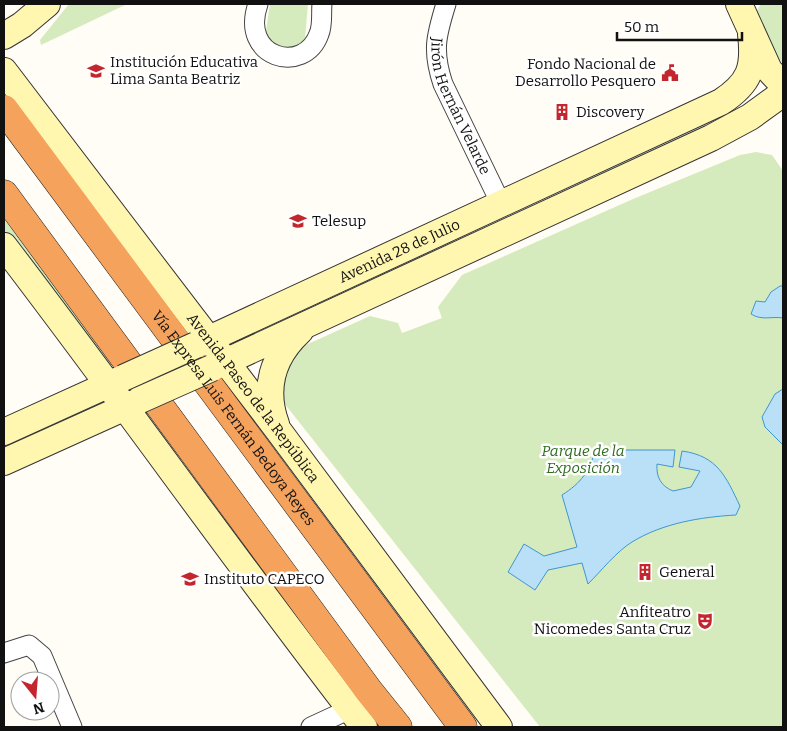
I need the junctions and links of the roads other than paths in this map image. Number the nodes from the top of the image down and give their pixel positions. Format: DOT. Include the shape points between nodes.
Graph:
graph roads {
  1 [pos="47,4"];
  2 [pos="258,4"];
  3 [pos="322,4"];
  4 [pos="446,4"];
  5 [pos="744,13"];
  6 [pos="4,36"];
  7 [pos="4,71"];
  8 [pos="783,85"];
  9 [pos="783,92"];
  10 [pos="4,109"];
  11 [pos="4,194"];
  12 [pos="502,204"];
  13 [pos="4,246"];
  14 [pos="313,321"];
  15 [pos="202,342"];
  16 [pos="219,364"];
  17 [pos="115,381"];
  18 [pos="132,404"];
  19 [pos="278,430"];
  20 [pos="4,432"];
  21 [pos="4,462"];
  22 [pos="4,653"];
  23 [pos="357,718"];
  24 [pos="72,727"];
  25 [pos="311,727"];
  26 [pos="398,727"];
  27 [pos="463,727"];
  28 [pos="499,727"];
  1 -- 6 [label="main road"];
  2 -- 3 [label="street" via="253,27 256,38 272,54 283,57 295,57 314,44 320,34"];
  4 -- 12 [label="street, Jirón Hernán Velarde" via="436,36 436,64"];
  5 -- 8 [label="main road" via="769,70"];
  5 -- 12 [label="main road, Avenida 28 de Julio" via="754,57 750,73 741,87 726,99"];
  7 -- 15 [label="main road, Avenida Paseo de la República"];
  9 -- 14 [label="main road, Avenida 28 de Julio" via="750,117 711,138"];
  10 -- 27 [label="highway, Vía Expresa Luis Fernán Bedoya Reyes"];
  11 -- 26 [label="highway"];
  12 -- 15 [label="main road, Avenida 28 de Julio"];
  13 -- 17 [label="main road"];
  14 -- 16 [label="main road, Avenida 28 de Julio"];
  14 -- 19 [label="main road" via="288,342 272,372 270,401"];
  15 -- 16 [label="main road, Avenida Paseo de la República"];
  15 -- 17 [label="main road, Avenida 28 de Julio, bridge"];
  16 -- 18 [label="main road, Avenida 28 de Julio, bridge"];
  16 -- 19 [label="main road, Avenida Paseo de la República"];
  17 -- 18 [label="main road"];
  17 -- 20 [label="main road, Avenida 28 de Julio"];
  18 -- 21 [label="main road, Avenida 28 de Julio"];
  18 -- 23 [label="main road"];
  19 -- 28 [label="main road, Avenida Paseo de la República"];
  22 -- 24 [label="street" via="18,647 34,647 42,656"];
  23 -- 25 [label="street"];
}
